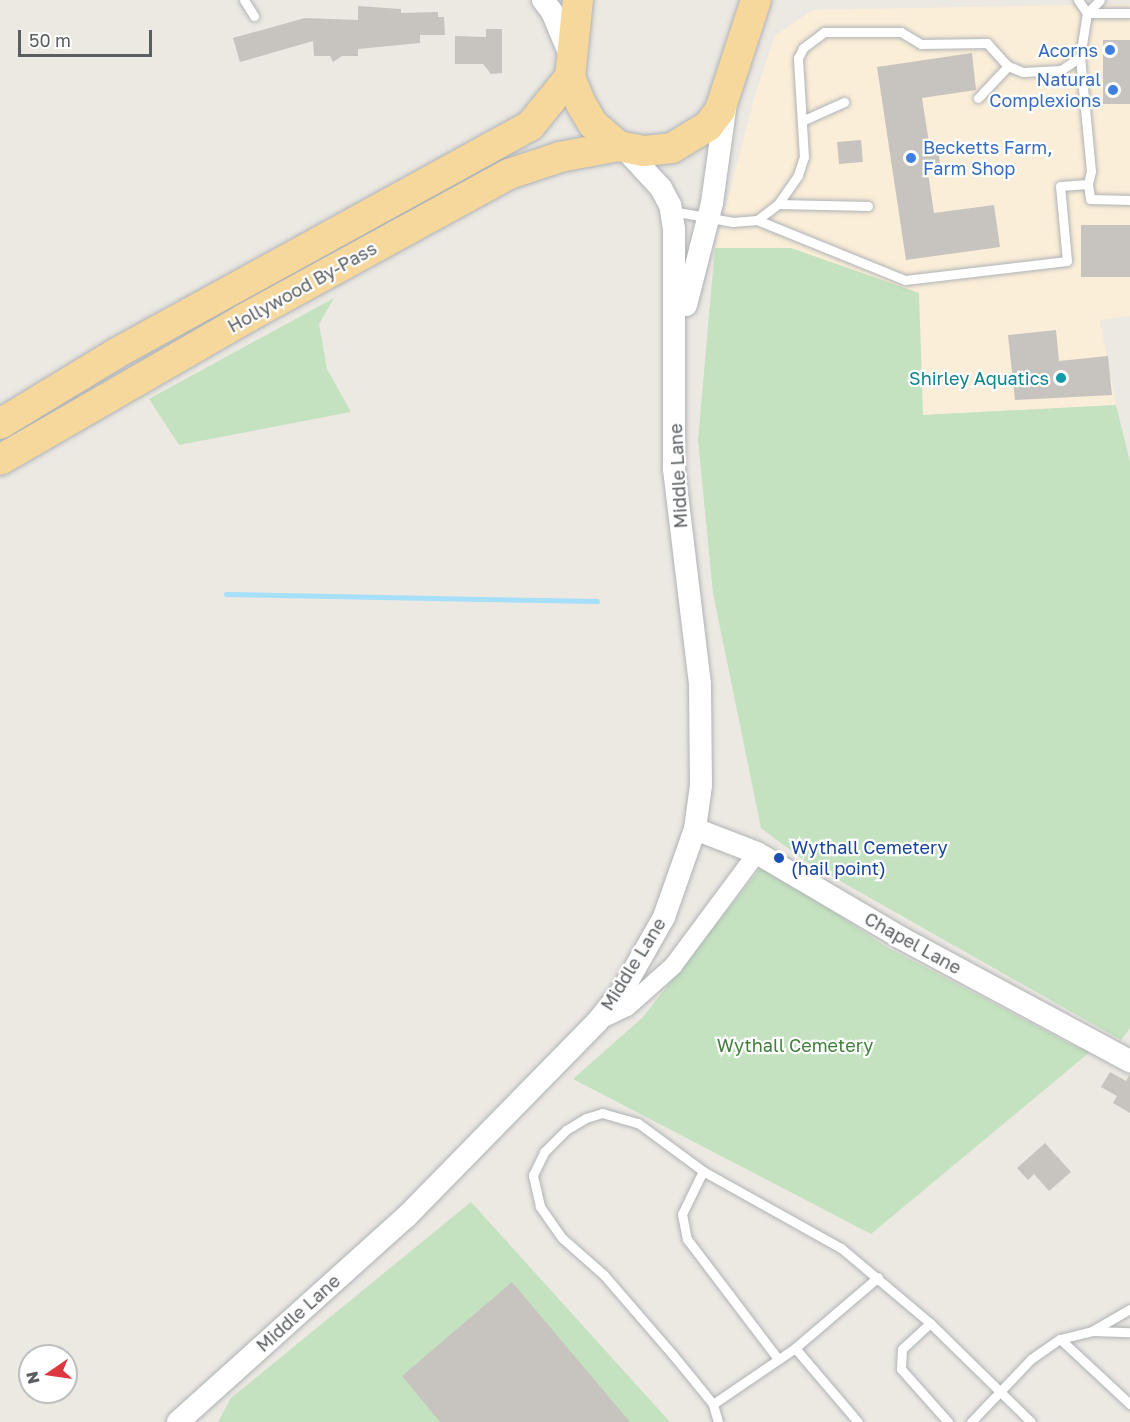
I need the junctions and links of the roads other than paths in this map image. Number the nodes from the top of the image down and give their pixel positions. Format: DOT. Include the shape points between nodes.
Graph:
graph roads {
  1 [pos="244,0"];
  2 [pos="543,0"];
  3 [pos="578,0"];
  4 [pos="779,0"];
  5 [pos="1078,0"];
  6 [pos="1100,0"];
  7 [pos="754,9"];
  8 [pos="1087,13"];
  9 [pos="1130,13"];
  10 [pos="254,16"];
  11 [pos="1080,57"];
  12 [pos="1008,66"];
  13 [pos="570,67"];
  14 [pos="728,88"];
  15 [pos="978,98"];
  16 [pos="844,102"];
  17 [pos="804,120"];
  18 [pos="621,147"];
  19 [pos="1088,184"];
  20 [pos="1130,200"];
  21 [pos="778,204"];
  22 [pos="868,206"];
  23 [pos="671,211"];
  24 [pos="708,216"];
  25 [pos="757,220"];
  26 [pos="676,369"];
  27 [pos="0,424"];
  28 [pos="0,460"];
  29 [pos="695,829"];
  30 [pos="757,853"];
  31 [pos="597,1022"];
  32 [pos="1130,1060"];
  33 [pos="703,1171"];
  34 [pos="878,1276"];
  35 [pos="1130,1309"];
  36 [pos="930,1323"];
  37 [pos="1092,1330"];
  38 [pos="1130,1332"];
  39 [pos="1060,1339"];
  40 [pos="795,1348"];
  41 [pos="778,1359"];
  42 [pos="999,1390"];
  43 [pos="713,1404"];
  44 [pos="1130,1404"];
  45 [pos="182,1420"];
  46 [pos="718,1422"];
  47 [pos="858,1422"];
  48 [pos="948,1422"];
  49 [pos="970,1422"];
  50 [pos="1031,1422"];
  1 -- 10 [label="lane"];
  2 -- 13 [label="street" via="552,12"];
  3 -- 13 [label="highway"];
  4 -- 7 [label="highway"];
  5 -- 8 [label="lane"];
  6 -- 8 [label="lane"];
  7 -- 14 [label="highway, Hollywood By-Pass"];
  8 -- 9 [label="lane"];
  8 -- 11 [label="lane"];
  11 -- 12 [label="lane" via="1062,70 1023,72"];
  11 -- 19 [label="lane" via="1091,171"];
  12 -- 15 [label="lane"];
  12 -- 17 [label="lane" via="987,43 921,44 901,32 824,32 803,48 798,58"];
  13 -- 18 [label="highway" via="593,124"];
  13 -- 27 [label="highway, Hollywood By-Pass" via="530,126 115,354"];
  14 -- 18 [label="highway, Hollywood By-Pass" via="708,126 688,141 672,148"];
  14 -- 24 [label="street, Middle Lane"];
  16 -- 17 [label="lane"];
  17 -- 21 [label="lane" via="804,157 798,175"];
  18 -- 23 [label="street, Middle Lane" via="661,188"];
  18 -- 28 [label="highway, Hollywood By-Pass" via="560,157 509,174 244,319"];
  19 -- 20 [label="lane" via="1090,199"];
  19 -- 25 [label="lane" via="1060,186 1067,261 905,280"];
  21 -- 22 [label="lane"];
  21 -- 25 [label="lane"];
  23 -- 24 [label="lane"];
  23 -- 26 [label="street, Middle Lane" via="677,272"];
  24 -- 25 [label="lane" via="733,222"];
  24 -- 26 [label="street, Middle Lane"];
  26 -- 29 [label="street, Middle Lane" via="674,470 700,684 701,785"];
  29 -- 30 [label="street, Chapel Lane"];
  29 -- 31 [label="street, Middle Lane" via="664,916 622,991"];
  30 -- 31 [label="street" via="673,966 627,1007"];
  30 -- 32 [label="street, Chapel Lane" via="903,939"];
  31 -- 45 [label="street, Middle Lane" via="406,1217"];
  33 -- 34 [label="lane" via="841,1248"];
  33 -- 41 [label="lane" via="681,1214 687,1239"];
  33 -- 43 [label="lane" via="638,1123 602,1113 566,1130 544,1152 533,1175 540,1206 562,1238 604,1275"];
  34 -- 36 [label="lane"];
  34 -- 40 [label="lane"];
  35 -- 37 [label="lane"];
  36 -- 42 [label="lane"];
  36 -- 48 [label="lane" via="902,1349 901,1369"];
  37 -- 38 [label="lane"];
  37 -- 39 [label="lane"];
  39 -- 42 [label="lane" via="1030,1359"];
  39 -- 44 [label="lane"];
  40 -- 41 [label="lane"];
  40 -- 47 [label="lane"];
  41 -- 43 [label="lane"];
  42 -- 49 [label="lane"];
  42 -- 50 [label="lane"];
  43 -- 46 [label="lane"];
}
